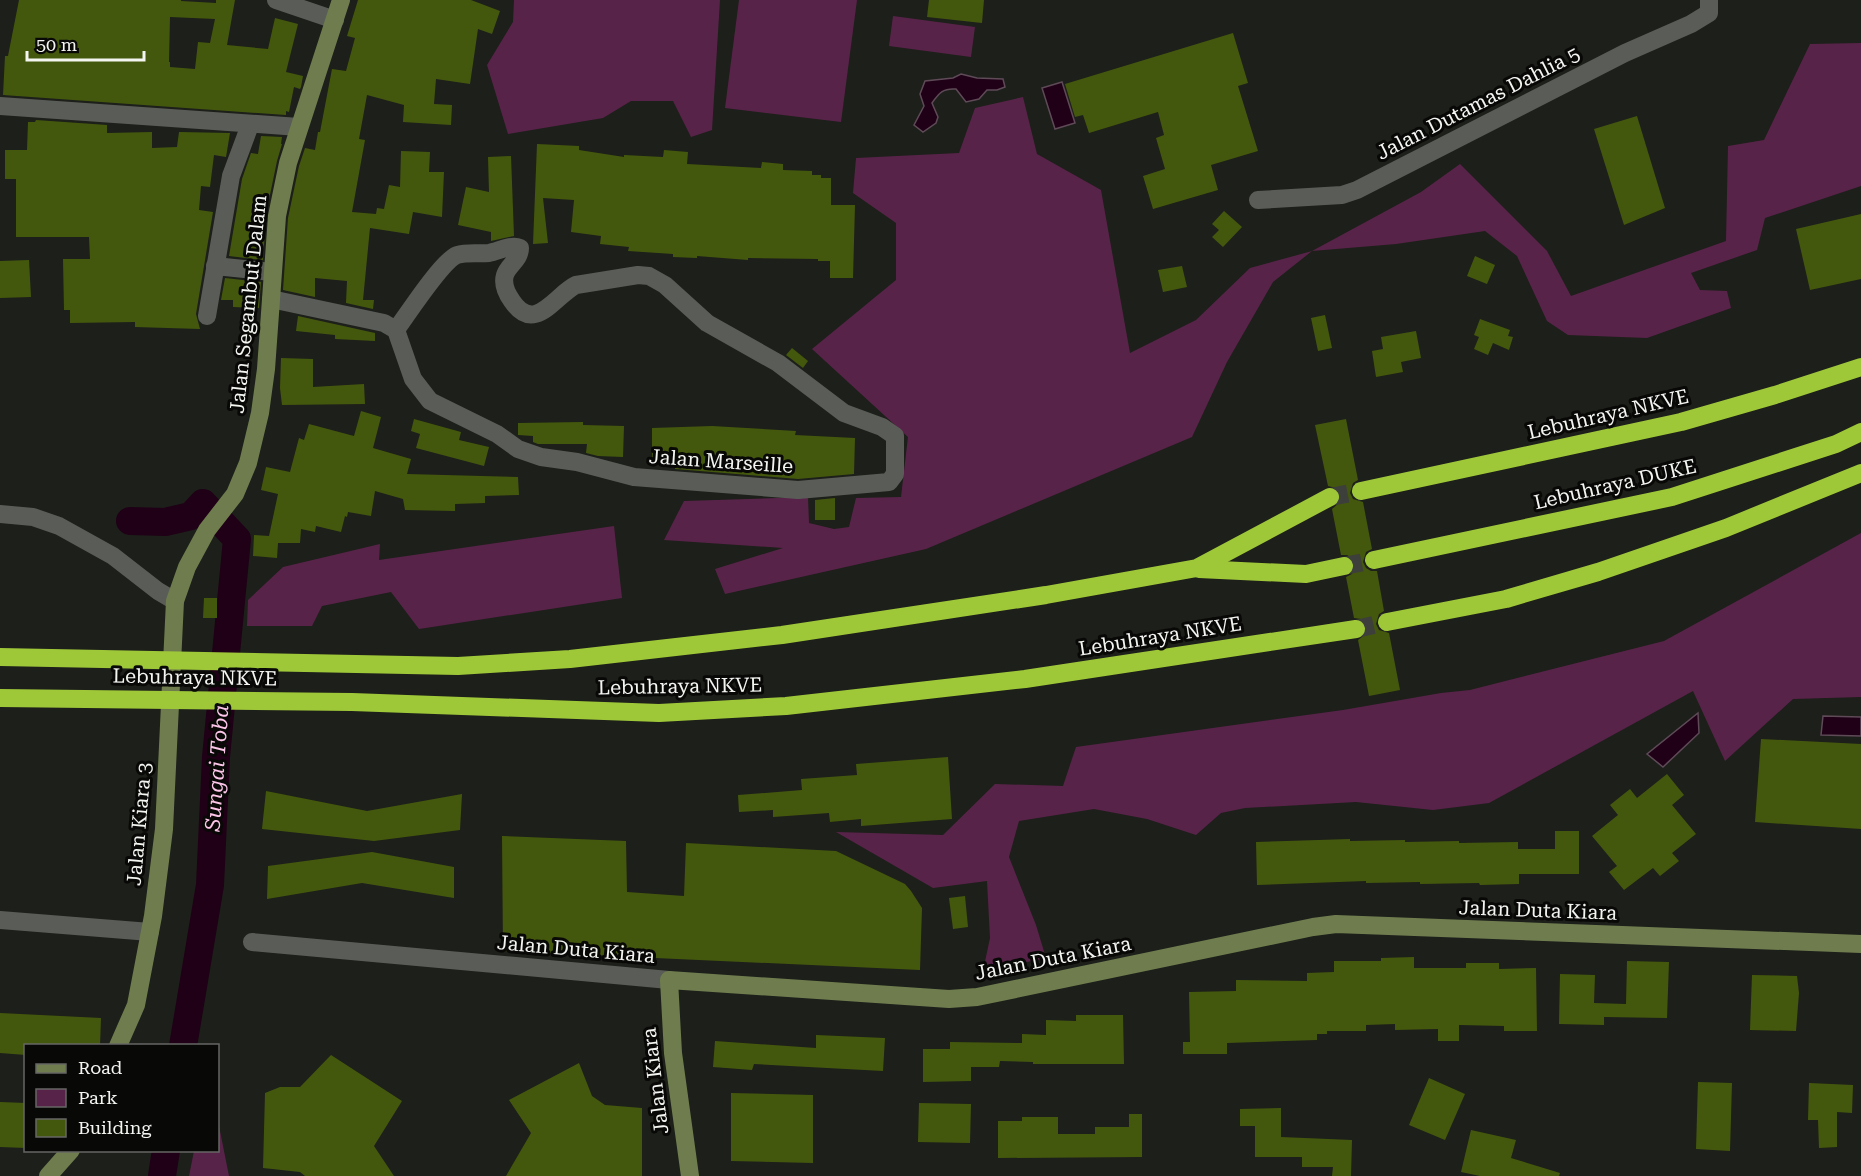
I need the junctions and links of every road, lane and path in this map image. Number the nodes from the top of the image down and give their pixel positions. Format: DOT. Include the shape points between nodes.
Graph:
graph roads {
  1 [pos="276,0"];
  2 [pos="341,0"];
  3 [pos="1709,6"];
  4 [pos="335,20"];
  5 [pos="0,106"];
  6 [pos="250,124"];
  7 [pos="299,127"];
  8 [pos="1258,200"];
  9 [pos="215,266"];
  10 [pos="272,272"];
  11 [pos="271,299"];
  12 [pos="207,316"];
  13 [pos="396,330"];
  14 [pos="1861,367"];
  15 [pos="1861,432"];
  16 [pos="1861,472"];
  17 [pos="1360,491"];
  18 [pos="1330,497"];
  19 [pos="0,514"];
  20 [pos="1374,560"];
  21 [pos="1344,566"];
  22 [pos="1197,568"];
  23 [pos="175,601"];
  24 [pos="1387,622"];
  25 [pos="1356,628"];
  26 [pos="0,657"];
  27 [pos="0,698"];
  28 [pos="0,920"];
  29 [pos="150,932"];
  30 [pos="252,942"];
  31 [pos="1861,944"];
  32 [pos="669,980"];
  33 [pos="119,1044"];
  34 [pos="69,1152"];
  35 [pos="48,1176"];
  36 [pos="690,1176"];
  1 -- 4 [label="street"];
  2 -- 4 [label="main road, Jalan Segambut Dalam"];
  3 -- 8 [label="street, Jalan Dutamas Dahlia 5" via="1691,24 1357,190 1342,195"];
  4 -- 7 [label="main road, Jalan Segambut Dalam"];
  5 -- 6 [label="street"];
  6 -- 7 [label="street"];
  6 -- 9 [label="street" via="231,176"];
  7 -- 10 [label="main road, Jalan Segambut Dalam" via="277,216"];
  9 -- 10 [label="street"];
  9 -- 12 [label="street"];
  10 -- 11 [label="main road, Jalan Segambut Dalam"];
  11 -- 13 [label="street" via="375,320"];
  11 -- 23 [label="main road, Jalan Segambut Dalam" via="260,412 248,463 235,494 207,530 187,567"];
  13 -- 13 [label="street, Jalan Marseille" via="413,379 430,401 497,434 518,449 541,457 634,477 798,490 889,482 895,474 895,436 844,413 778,363 707,323 665,285 649,276 576,285 546,310 528,314 518,309 506,292 504,280 520,248 459,255 451,258"];
  14 -- 17 [label="highway, Lebuhraya NKVE" via="1681,422"];
  15 -- 20 [label="highway, Lebuhraya DUKE" via="1836,444 1672,497"];
  16 -- 24 [label="highway" via="1726,528 1598,572 1506,599"];
  18 -- 22 [label="highway, Lebuhraya NKVE"];
  19 -- 23 [label="street" via="33,517 59,525 113,556"];
  21 -- 22 [label="highway" via="1306,574"];
  22 -- 26 [label="highway, Lebuhraya NKVE" via="782,634 570,659 458,666"];
  23 -- 29 [label="main road, Jalan Kiara 3" via="164,830"];
  25 -- 27 [label="highway, Lebuhraya NKVE" via="1025,679 786,706 659,713 352,702"];
  28 -- 29 [label="street"];
  29 -- 33 [label="main road, Jalan Kiara 3" via="136,1005"];
  30 -- 32 [label="street, Jalan Duta Kiara"];
  31 -- 32 [label="main road, Jalan Duta Kiara" via="1336,924 977,997 949,999"];
  32 -- 36 [label="main road, Jalan Kiara" via="673,1053"];
  34 -- 35 [label="main road"];
}
